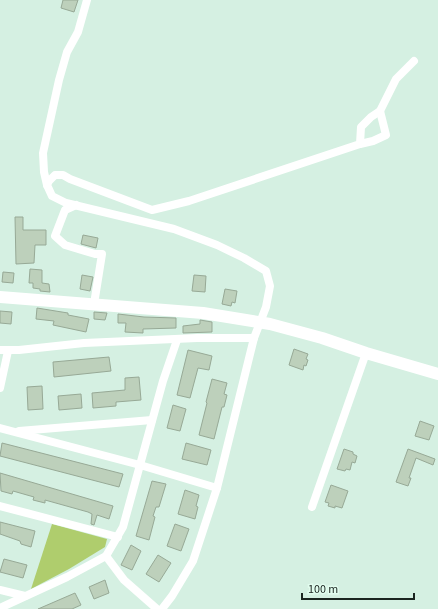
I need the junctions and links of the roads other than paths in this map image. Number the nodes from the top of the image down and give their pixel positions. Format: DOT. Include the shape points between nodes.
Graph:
graph roads {
  1 [pos="87,0"];
  2 [pos="414,61"];
  3 [pos="380,111"];
  4 [pos="360,144"];
  5 [pos="47,185"];
  6 [pos="77,205"];
  7 [pos="0,297"];
  8 [pos="94,304"];
  9 [pos="261,322"];
  10 [pos="254,338"];
  11 [pos="177,340"];
  12 [pos="4,350"];
  13 [pos="366,353"];
  14 [pos="438,374"];
  15 [pos="0,388"];
  16 [pos="152,420"];
  17 [pos="0,428"];
  18 [pos="13,432"];
  19 [pos="140,465"];
  20 [pos="216,488"];
  21 [pos="0,506"];
  22 [pos="312,507"];
  23 [pos="118,537"];
  24 [pos="106,556"];
  25 [pos="0,590"];
  26 [pos="25,596"];
  27 [pos="0,608"];
  28 [pos="157,609"];
  29 [pos="162,609"];
  1 -- 5 [label="street" via="78,32 67,52 43,153"];
  2 -- 3 [label="street" via="396,79"];
  3 -- 4 [label="street" via="361,127"];
  3 -- 4 [label="street" via="386,135 373,142"];
  4 -- 5 [label="street" via="189,201 152,210 62,175 55,175"];
  5 -- 6 [label="street" via="52,196"];
  6 -- 8 [label="street" via="65,210 55,236 65,245 102,254"];
  6 -- 9 [label="street" via="174,229 217,245 266,271 270,286"];
  7 -- 8 [label="street"];
  8 -- 9 [label="street" via="203,313"];
  9 -- 10 [label="street"];
  9 -- 13 [label="street"];
  10 -- 11 [label="street"];
  10 -- 20 [label="street"];
  11 -- 12 [label="street" via="84,343"];
  11 -- 16 [label="street"];
  12 -- 15 [label="street"];
  13 -- 14 [label="street"];
  13 -- 22 [label="street"];
  16 -- 18 [label="street"];
  16 -- 19 [label="street"];
  17 -- 18 [label="street"];
  18 -- 19 [label="street"];
  19 -- 20 [label="street"];
  19 -- 23 [label="street" via="123,528"];
  20 -- 29 [label="street" via="194,561"];
  21 -- 23 [label="street"];
  23 -- 24 [label="street"];
  24 -- 26 [label="street"];
  24 -- 28 [label="street" via="124,580"];
  25 -- 26 [label="street"];
  26 -- 27 [label="street"];
}
